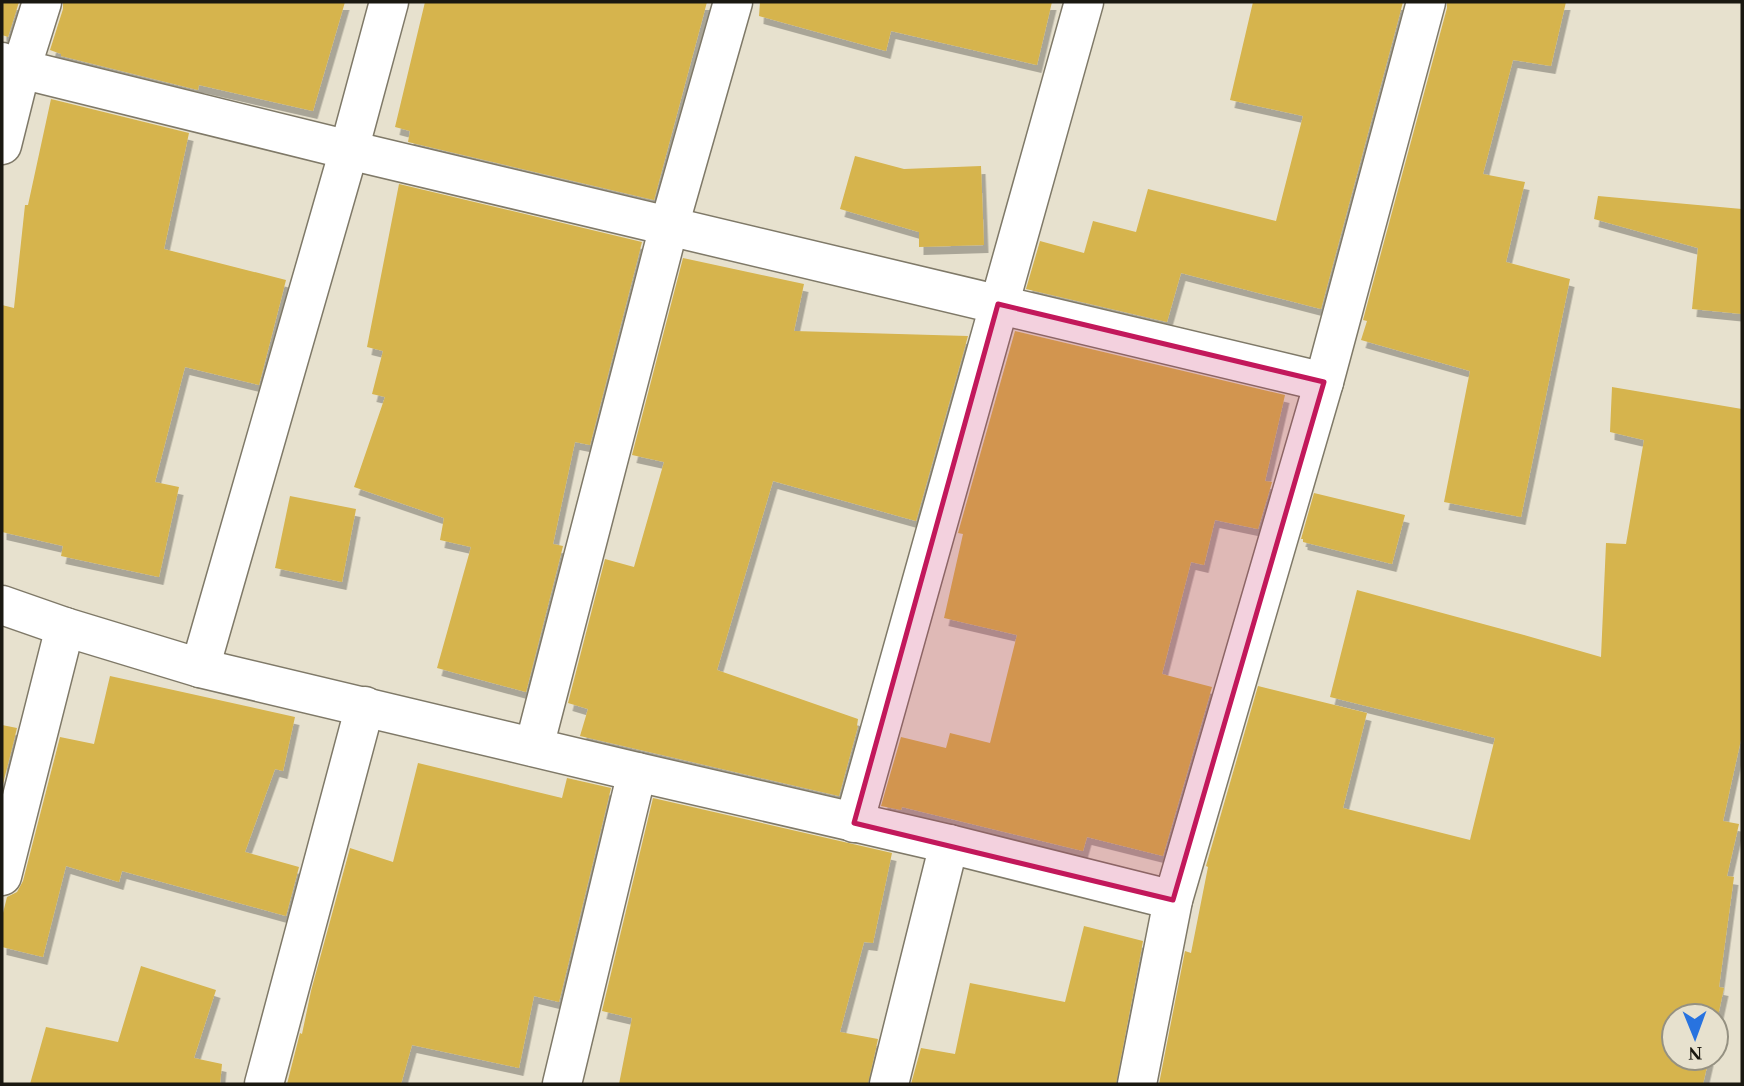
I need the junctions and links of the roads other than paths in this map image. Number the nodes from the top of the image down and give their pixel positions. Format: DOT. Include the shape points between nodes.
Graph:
graph roads {
  1 [pos="42,2"];
  2 [pos="389,2"];
  3 [pos="733,2"];
  4 [pos="1084,2"];
  5 [pos="1426,2"];
  6 [pos="11,65"];
  7 [pos="2,145"];
  8 [pos="349,150"];
  9 [pos="669,226"];
  10 [pos="998,304"];
  11 [pos="1324,382"];
  12 [pos="2,605"];
  13 [pos="65,627"];
  14 [pos="200,668"];
  15 [pos="365,706"];
  16 [pos="534,747"];
  17 [pos="637,772"];
  18 [pos="854,823"];
  19 [pos="949,844"];
  20 [pos="2,876"];
  21 [pos="1173,900"];
  22 [pos="264,1084"];
  23 [pos="562,1084"];
  24 [pos="888,1084"];
  25 [pos="1137,1084"];
  1 -- 6 [label="street"];
  2 -- 8 [label="street"];
  3 -- 9 [label="street"];
  4 -- 10 [label="street"];
  5 -- 11 [label="street"];
  6 -- 7 [label="street"];
  6 -- 8 [label="street"];
  8 -- 9 [label="street"];
  8 -- 14 [label="street"];
  9 -- 10 [label="street"];
  9 -- 16 [label="street"];
  10 -- 11 [label="street"];
  10 -- 18 [label="street"];
  11 -- 21 [label="street"];
  12 -- 13 [label="street"];
  13 -- 14 [label="street"];
  13 -- 20 [label="street"];
  14 -- 15 [label="street"];
  15 -- 16 [label="street"];
  15 -- 22 [label="street"];
  16 -- 17 [label="street"];
  17 -- 18 [label="street"];
  17 -- 23 [label="street"];
  18 -- 19 [label="street"];
  19 -- 21 [label="street"];
  19 -- 24 [label="street"];
  21 -- 25 [label="street"];
}
